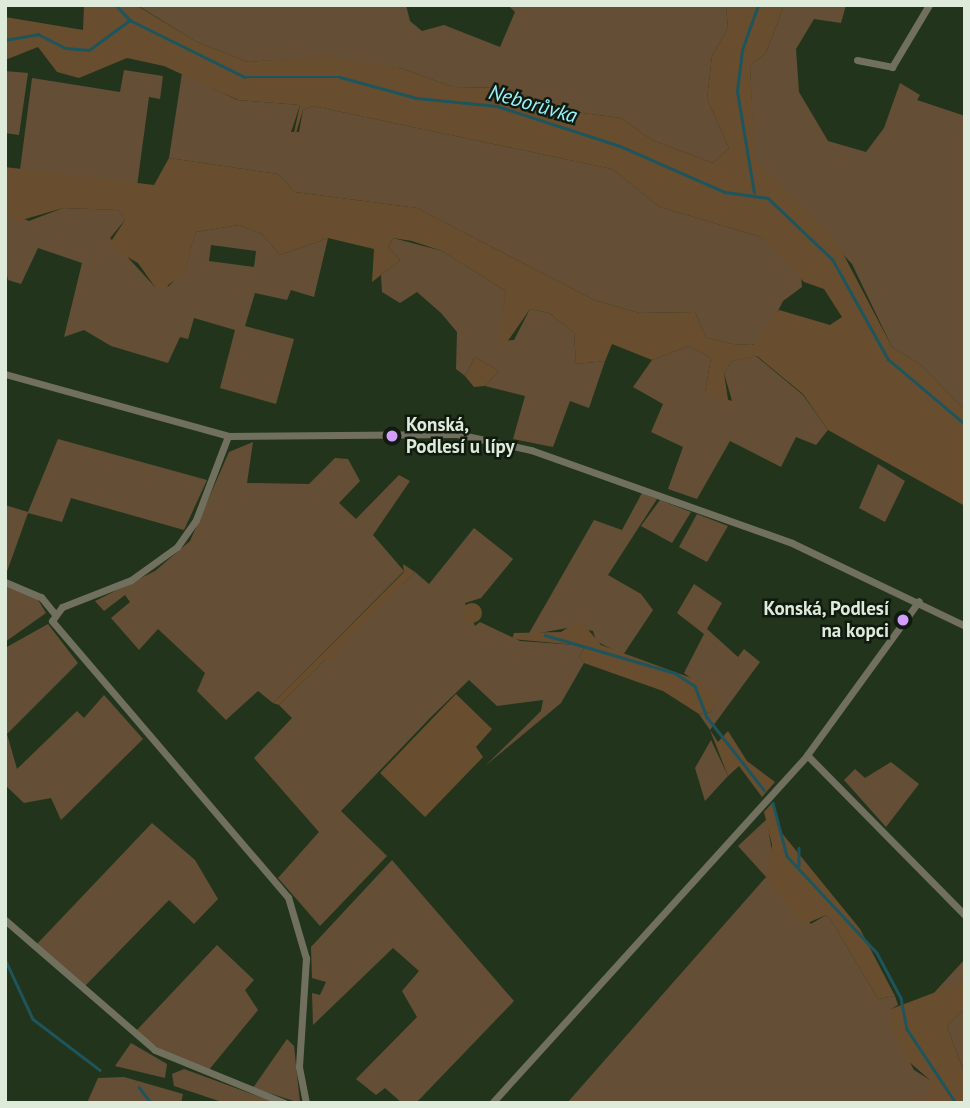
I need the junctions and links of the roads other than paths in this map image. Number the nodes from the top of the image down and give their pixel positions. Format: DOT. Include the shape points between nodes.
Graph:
graph roads {
  1 [pos="929,5"];
  2 [pos="857,60"];
  3 [pos="5,374"];
  4 [pos="228,436"];
  5 [pos="5,582"];
  6 [pos="919,601"];
  7 [pos="54,613"];
  8 [pos="965,626"];
  9 [pos="807,755"];
  10 [pos="965,915"];
  11 [pos="5,919"];
  12 [pos="285,1103"];
  13 [pos="306,1103"];
  14 [pos="492,1103"];
  1 -- 2 [label="street" via="891,67"];
  3 -- 4 [label="street"];
  4 -- 6 [label="street" via="457,434 531,450 780,538"];
  4 -- 7 [label="street" via="196,520 177,547 131,580"];
  5 -- 7 [label="street" via="41,597"];
  6 -- 8 [label="street"];
  6 -- 9 [label="street"];
  7 -- 13 [label="street" via="56,632 277,881 295,910 307,972 299,1067"];
  9 -- 10 [label="street"];
  9 -- 14 [label="street"];
  11 -- 12 [label="street" via="155,1050"];
}
